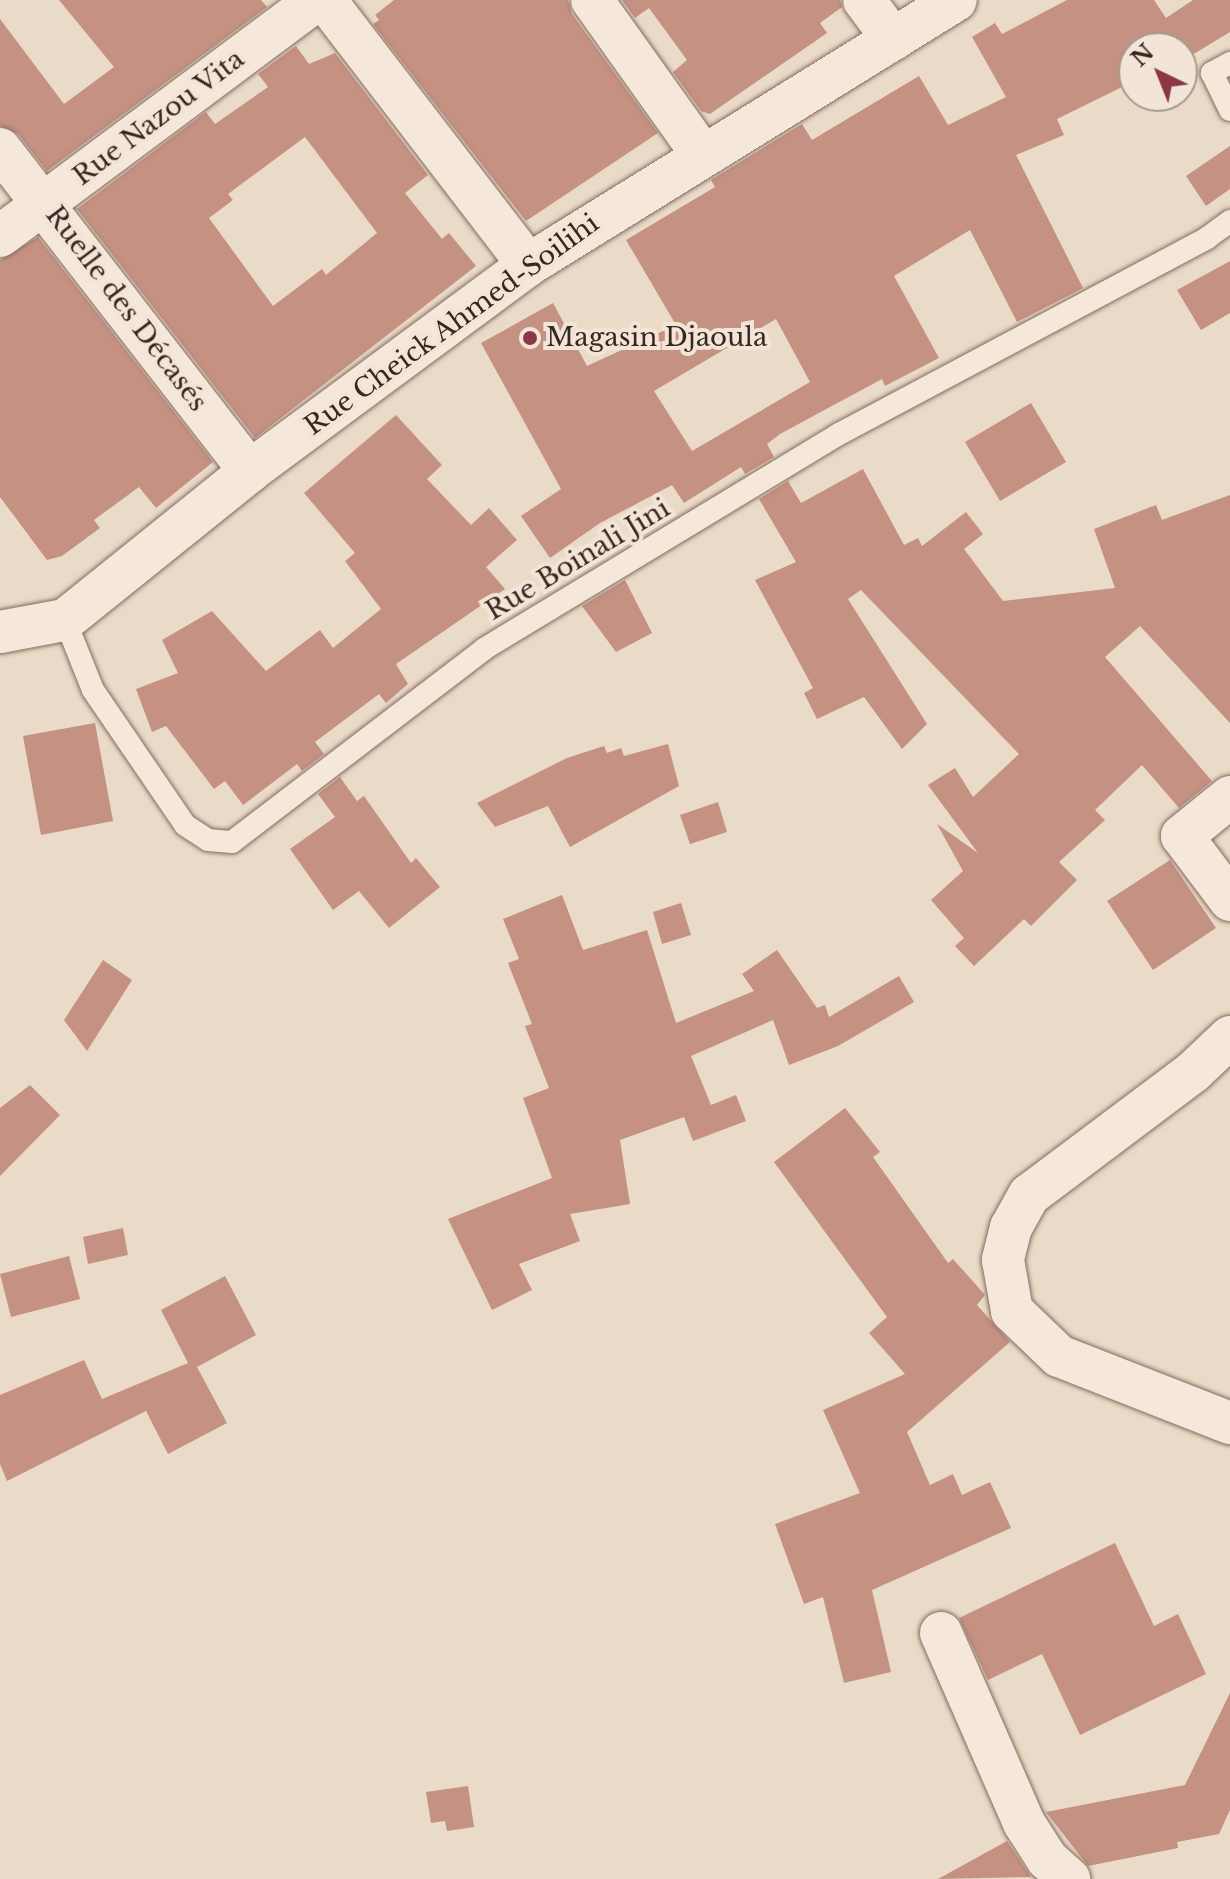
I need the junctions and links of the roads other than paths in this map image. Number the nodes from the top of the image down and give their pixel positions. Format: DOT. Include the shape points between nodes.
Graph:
graph roads {
  1 [pos="317,0"];
  2 [pos="325,0"];
  3 [pos="592,0"];
  4 [pos="864,0"];
  5 [pos="956,0"];
  6 [pos="893,39"];
  7 [pos="1230,63"];
  8 [pos="1230,110"];
  9 [pos="0,149"];
  10 [pos="702,154"];
  11 [pos="46,203"];
  12 [pos="1230,221"];
  13 [pos="0,236"];
  14 [pos="528,265"];
  15 [pos="250,471"];
  16 [pos="65,620"];
  17 [pos="0,632"];
  18 [pos="1230,797"];
  19 [pos="1230,900"];
  20 [pos="1230,1037"];
  21 [pos="1230,1423"];
  22 [pos="941,1633"];
  23 [pos="1069,1879"];
  1 -- 11 [label="street, Rue Nazou Vita"];
  2 -- 14 [label="street"];
  3 -- 10 [label="street"];
  4 -- 6 [label="street"];
  5 -- 6 [label="street, Rue Cheick Ahmed-Soilihi"];
  6 -- 10 [label="street, Rue Cheick Ahmed-Soilihi"];
  7 -- 8 [label="lane" via="1212,73"];
  9 -- 11 [label="street, Ruelle des Décasés"];
  10 -- 14 [label="street, Rue Cheick Ahmed-Soilihi"];
  11 -- 13 [label="street, Rue Nazou Vita"];
  11 -- 15 [label="street, Ruelle des Décasés"];
  12 -- 16 [label="lane, Rue Boinali Jini" via="839,434 484,649 232,842 208,840 185,825 93,690"];
  14 -- 15 [label="street, Rue Cheick Ahmed-Soilihi"];
  15 -- 16 [label="street, Rue Cheick Ahmed-Soilihi"];
  16 -- 17 [label="street, Rue Cheick Ahmed-Soilihi"];
  18 -- 19 [label="street" via="1182,836"];
  20 -- 21 [label="street" via="1193,1072 1029,1195 1011,1227 1003,1260 1012,1311 1059,1356"];
  22 -- 23 [label="street" via="1024,1823 1047,1859"];
}
